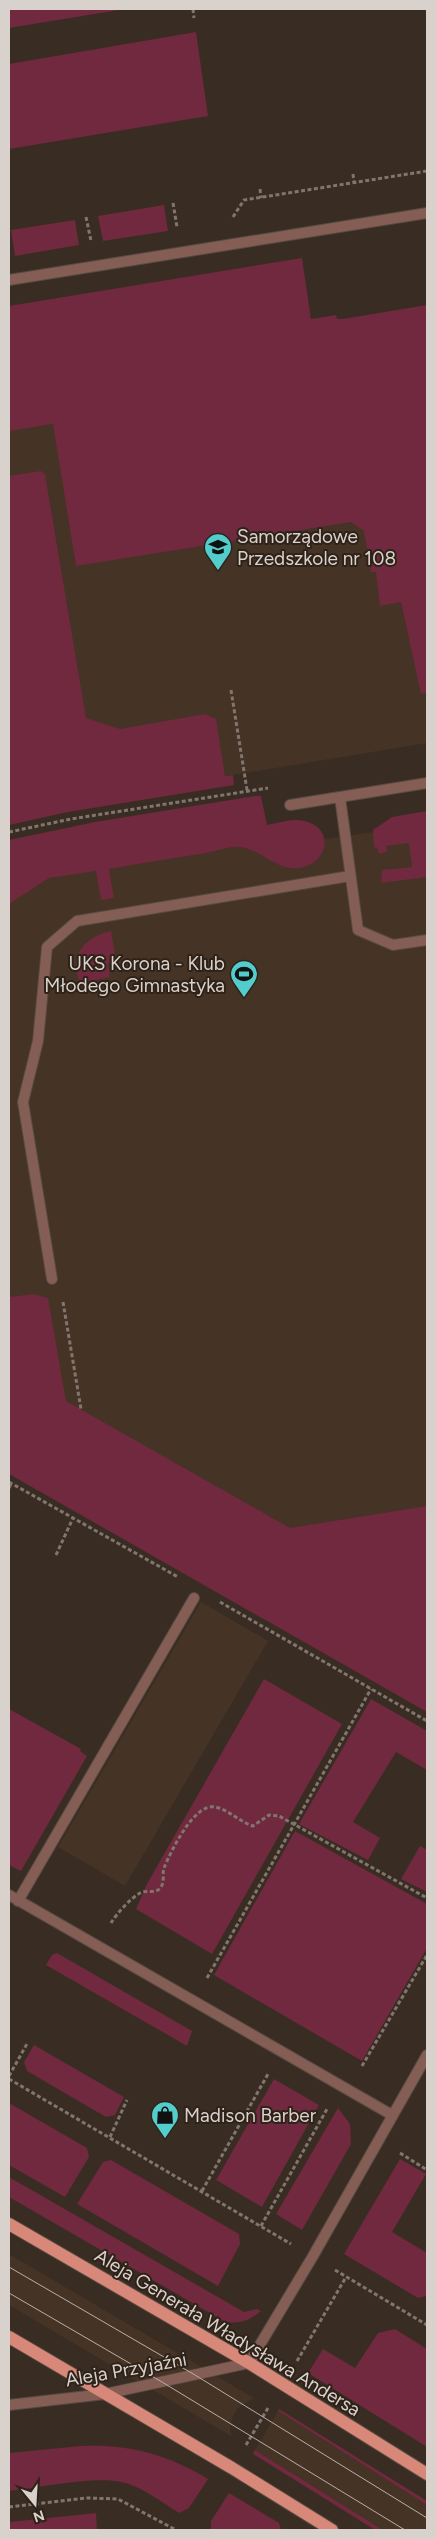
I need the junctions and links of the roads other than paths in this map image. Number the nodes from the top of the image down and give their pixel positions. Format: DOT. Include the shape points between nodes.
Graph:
graph roads {
  1 [pos="427,213"];
  2 [pos="9,280"];
  3 [pos="427,783"];
  4 [pos="340,797"];
  5 [pos="290,805"];
  6 [pos="350,876"];
  7 [pos="427,940"];
  8 [pos="52,1279"];
  9 [pos="194,1598"];
  10 [pos="13,1898"];
  11 [pos="427,2055"];
  12 [pos="392,2115"];
  13 [pos="9,2224"];
  14 [pos="9,2337"];
  15 [pos="249,2363"];
  16 [pos="105,2394"];
  17 [pos="9,2405"];
  18 [pos="427,2474"];
  19 [pos="332,2530"];
  1 -- 2 [label="street"];
  3 -- 4 [label="street"];
  4 -- 5 [label="street"];
  4 -- 6 [label="street"];
  6 -- 7 [label="street" via="358,930 393,945"];
  6 -- 8 [label="street" via="77,921 46,947 38,1041 23,1102"];
  9 -- 10 [label="street"];
  10 -- 12 [label="street"];
  11 -- 12 [label="street"];
  12 -- 15 [label="street"];
  13 -- 15 [label="main road, Aleja Generała Władysława Andersa"];
  14 -- 16 [label="main road"];
  15 -- 16 [label="street, Aleja Przyjaźni"];
  15 -- 18 [label="main road, Aleja Generała Władysława Andersa"];
  16 -- 17 [label="street, Aleja Przyjaźni"];
  16 -- 19 [label="main road"];
}
